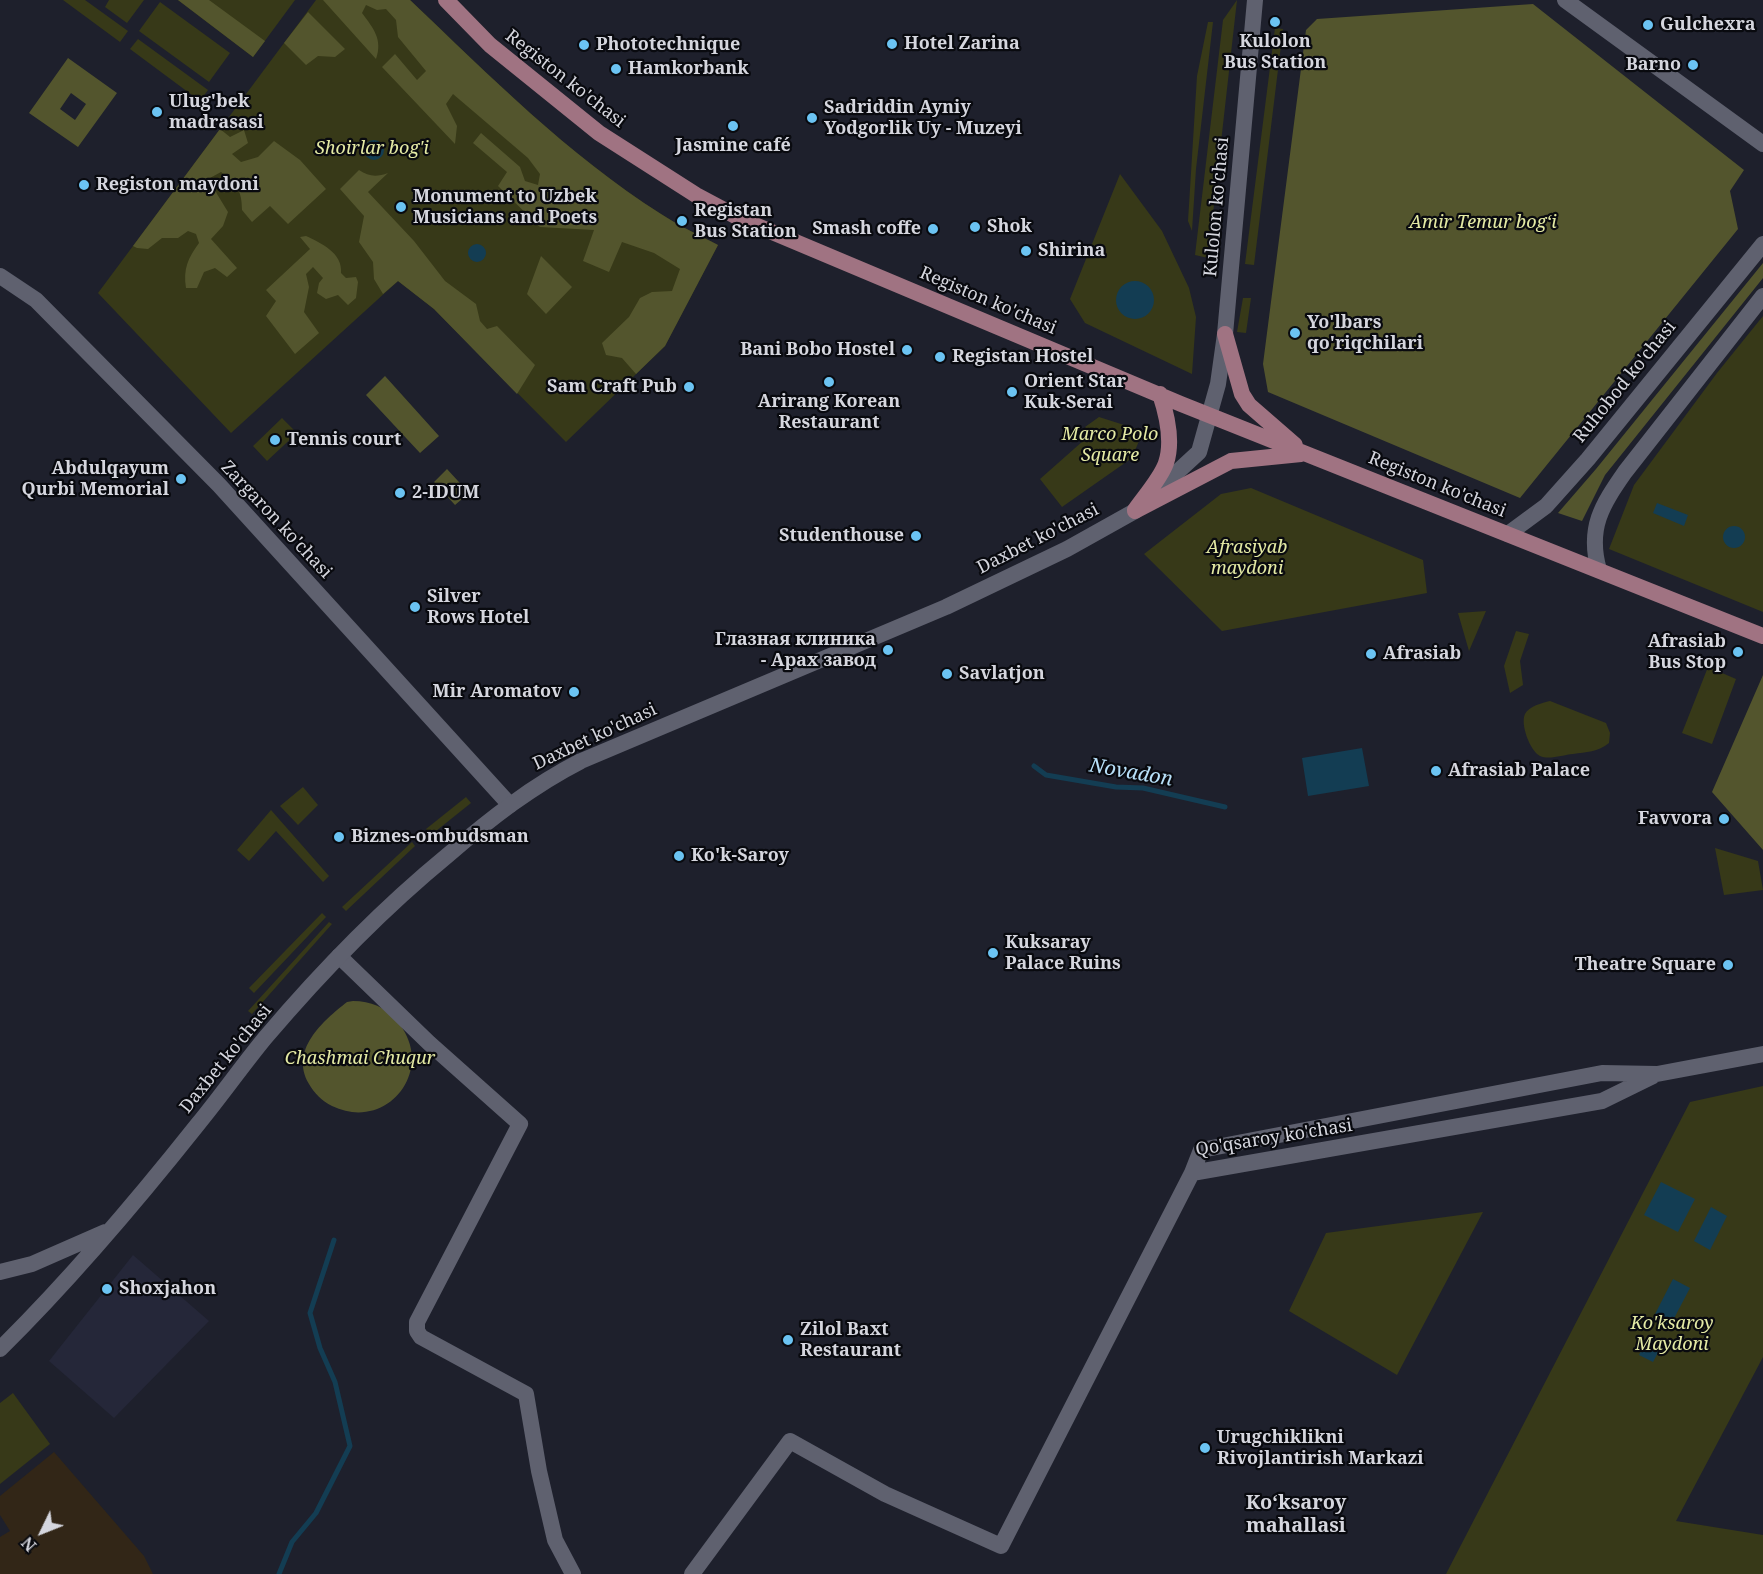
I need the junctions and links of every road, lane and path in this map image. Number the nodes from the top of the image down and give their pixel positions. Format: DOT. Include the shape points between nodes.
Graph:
graph roads {
  1 [pos="446,0"];
  2 [pos="1255,0"];
  3 [pos="1565,0"];
  4 [pos="1763,144"];
  5 [pos="1763,244"];
  6 [pos="0,276"];
  7 [pos="1763,296"];
  8 [pos="1225,334"];
  9 [pos="1160,394"];
  10 [pos="1210,416"];
  11 [pos="1304,453"];
  12 [pos="1135,511"];
  13 [pos="1508,534"];
  14 [pos="1599,570"];
  15 [pos="1763,636"];
  16 [pos="510,804"];
  17 [pos="339,957"];
  18 [pos="1763,1054"];
  19 [pos="1657,1074"];
  20 [pos="1192,1173"];
  21 [pos="111,1230"];
  22 [pos="0,1272"];
  23 [pos="0,1349"];
  24 [pos="573,1574"];
  25 [pos="692,1574"];
  1 -- 9 [label="main road, Registon ko'chasi" via="490,45 599,133 696,195 741,219"];
  2 -- 8 [label="street, Kulolon ko'chasi"];
  3 -- 4 [label="street"];
  5 -- 13 [label="street, Ruhobod ko'chasi" via="1546,506"];
  6 -- 16 [label="street, Zargaron ko'chasi" via="36,300 212,478"];
  7 -- 14 [label="street" via="1605,501 1594,534"];
  8 -- 10 [label="street, Kulolon ko'chasi"];
  8 -- 11 [label="main road" via="1249,405"];
  9 -- 10 [label="main road, Registon ko'chasi"];
  9 -- 12 [label="main road" via="1167,424 1168,456"];
  10 -- 11 [label="main road, Registon ko'chasi"];
  10 -- 12 [label="street, Daxbet ko'chasi" via="1199,452"];
  11 -- 12 [label="main road" via="1230,461"];
  11 -- 13 [label="main road, Registon ko'chasi"];
  12 -- 16 [label="street, Daxbet ko'chasi" via="1067,549 946,607 581,761"];
  13 -- 14 [label="main road, Registon ko'chasi"];
  14 -- 15 [label="main road, Registon ko'chasi"];
  16 -- 17 [label="street, Daxbet ko'chasi" via="423,875"];
  17 -- 21 [label="street, Daxbet ko'chasi" via="265,1038"];
  17 -- 24 [label="street" via="520,1124 417,1322 417,1331 421,1337 526,1394 555,1540"];
  18 -- 19 [label="street, Qo'qsaroy ko'chasi"];
  19 -- 20 [label="street, Qo'qsaroy ko'chasi" via="1602,1101"];
  19 -- 20 [label="street, Qo'qsaroy ko'chasi" via="1602,1073 1201,1150"];
  20 -- 25 [label="street" via="1001,1546 885,1494 790,1441"];
  21 -- 22 [label="street" via="32,1264"];
  21 -- 23 [label="street, Daxbet ko'chasi"];
}
